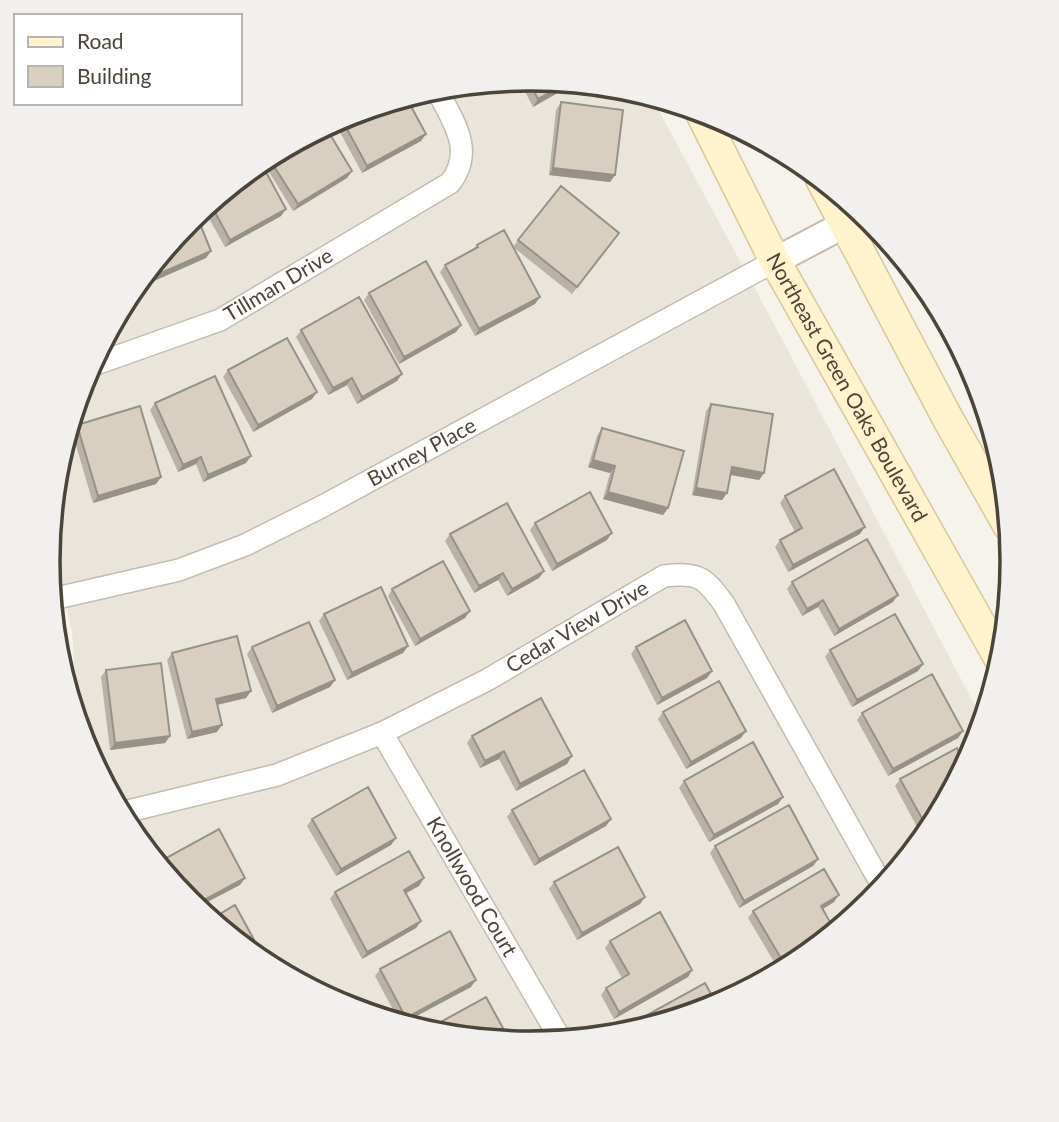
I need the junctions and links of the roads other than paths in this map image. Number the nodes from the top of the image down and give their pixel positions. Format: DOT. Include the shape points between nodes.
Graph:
graph roads {
  1 [pos="442,99"];
  2 [pos="708,127"];
  3 [pos="852,220"];
  4 [pos="856,224"];
  5 [pos="775,261"];
  6 [pos="104,361"];
  7 [pos="995,502"];
  8 [pos="61,597"];
  9 [pos="991,644"];
  10 [pos="382,733"];
  11 [pos="131,810"];
  12 [pos="877,877"];
  13 [pos="555,1030"];
  1 -- 6 [label="street, Tillman Drive" via="460,137 463,155 450,183 220,320"];
  2 -- 5 [label="main road, Northeast Green Oaks Boulevard"];
  3 -- 5 [label="street"];
  4 -- 7 [label="main road" via="948,419"];
  5 -- 8 [label="street, Burney Place" via="245,545 178,570"];
  5 -- 9 [label="main road, Northeast Green Oaks Boulevard"];
  10 -- 11 [label="street, Cedar View Drive" via="277,775"];
  10 -- 12 [label="street, Cedar View Drive" via="487,680 664,576 694,576 708,583 724,604"];
  10 -- 13 [label="street, Knollwood Court"];
}
